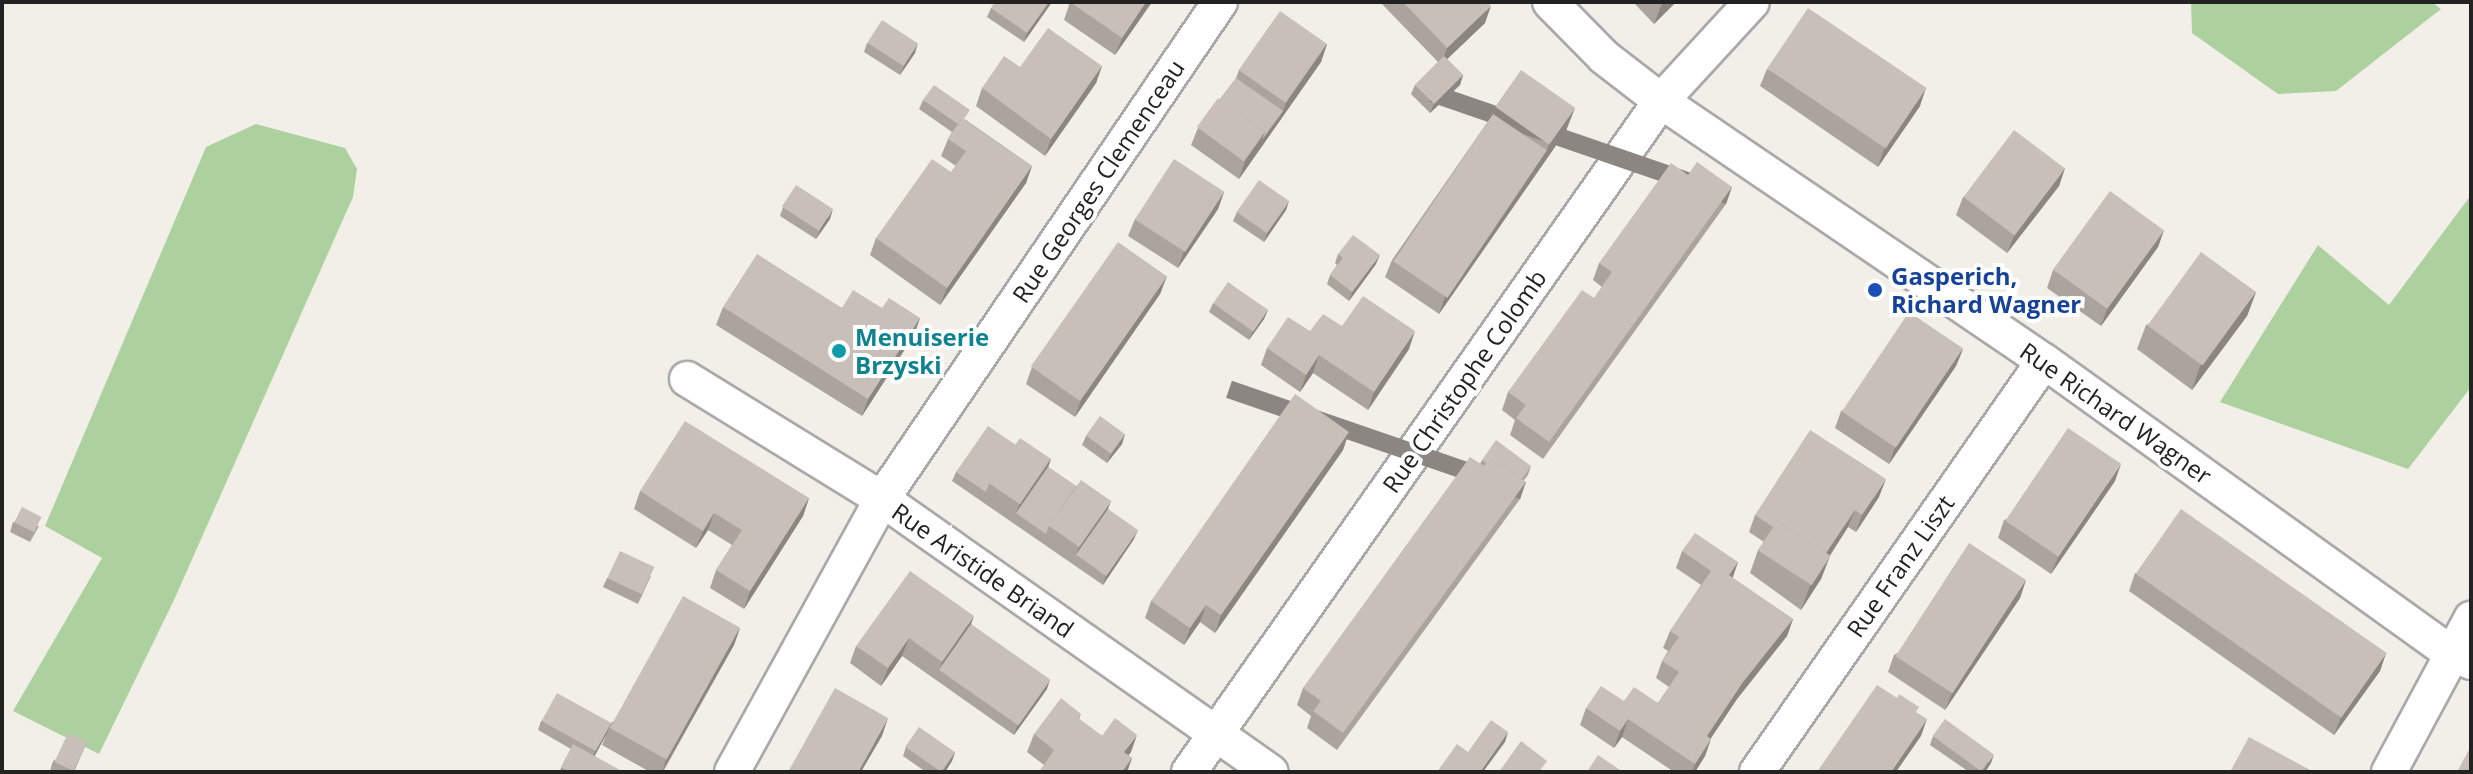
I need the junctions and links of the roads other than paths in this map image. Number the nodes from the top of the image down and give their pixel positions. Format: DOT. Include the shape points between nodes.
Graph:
graph roads {
  1 [pos="1220,2"];
  2 [pos="1550,2"];
  3 [pos="1752,2"];
  4 [pos="1661,101"];
  5 [pos="2044,361"];
  6 [pos="687,379"];
  7 [pos="882,499"];
  8 [pos="2471,619"];
  9 [pos="2462,658"];
  10 [pos="1216,734"];
  11 [pos="732,772"];
  12 [pos="1189,772"];
  13 [pos="1271,772"];
  14 [pos="1757,772"];
  15 [pos="2389,772"];
  1 -- 7 [label="street, Rue Georges Clemenceau"];
  2 -- 4 [label="street, Rue Richard Wagner" via="1604,57"];
  3 -- 4 [label="street, Rue Christophe Colomb"];
  4 -- 5 [label="street, Rue Richard Wagner"];
  4 -- 10 [label="street, Rue Christophe Colomb"];
  5 -- 9 [label="street, Rue Richard Wagner"];
  5 -- 14 [label="street, Rue Franz Liszt"];
  6 -- 7 [label="street, Rue Aristide Briand"];
  7 -- 10 [label="street, Rue Aristide Briand"];
  7 -- 11 [label="street, Rue Georges Clemenceau"];
  8 -- 9 [label="street"];
  9 -- 15 [label="street"];
  10 -- 12 [label="street, Rue Christophe Colomb"];
  10 -- 13 [label="street, Rue Aristide Briand"];
}
